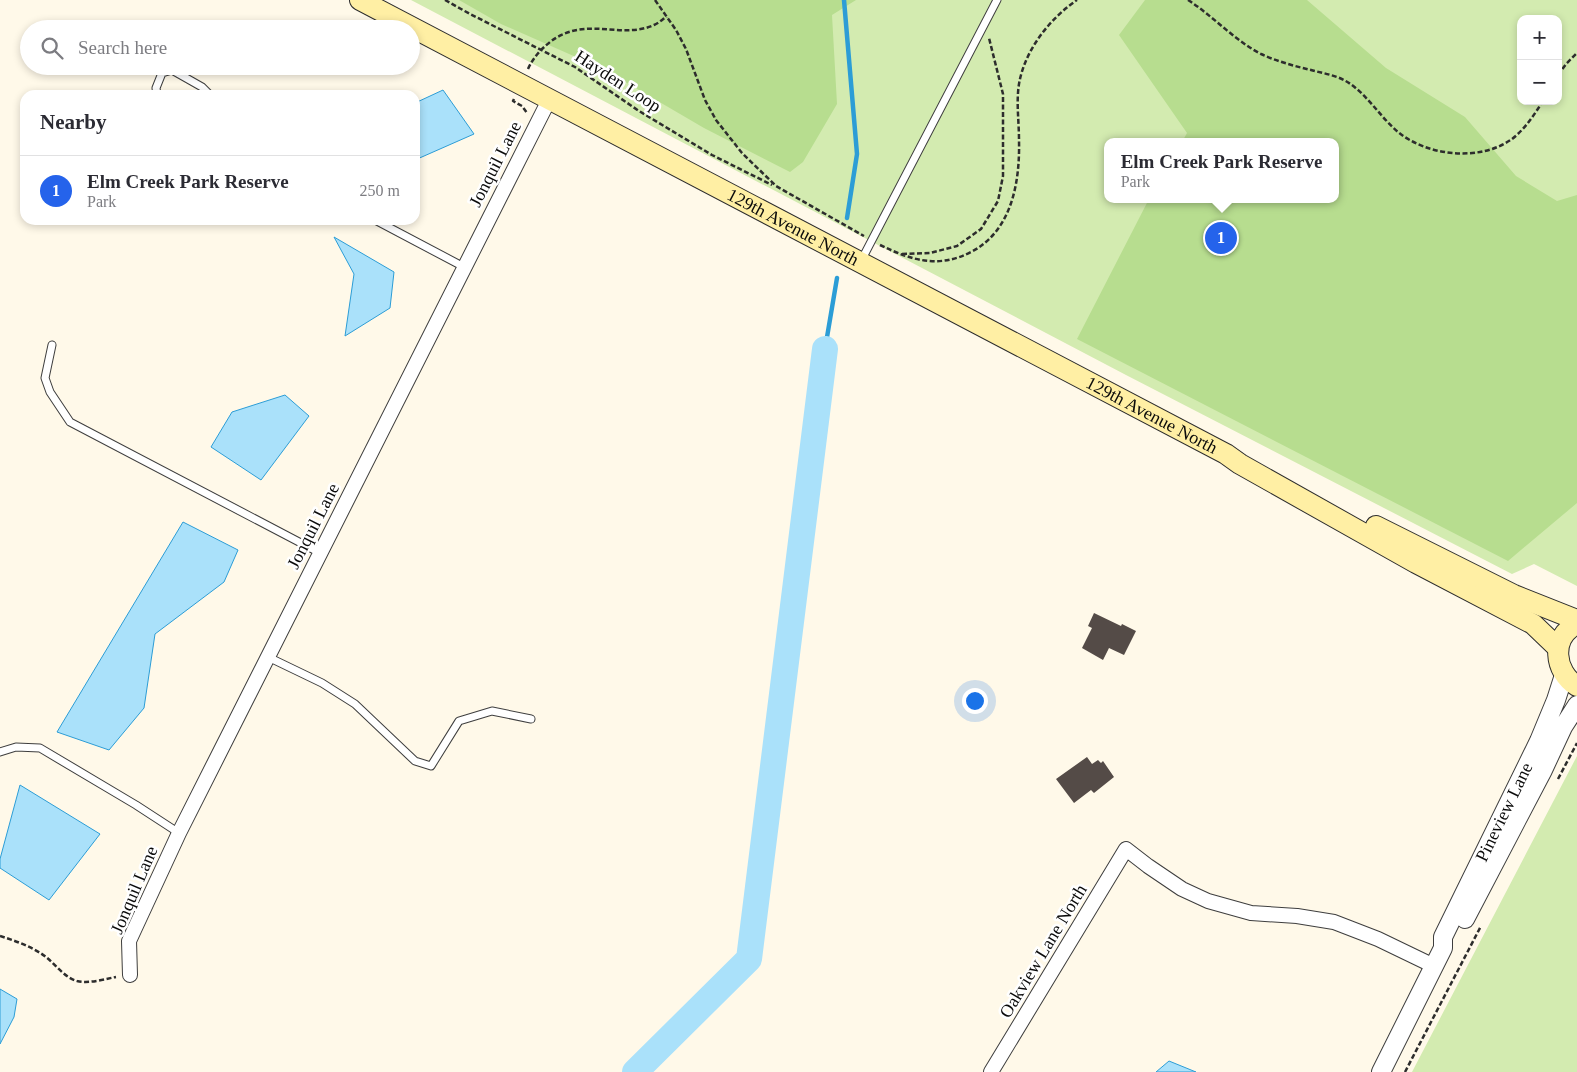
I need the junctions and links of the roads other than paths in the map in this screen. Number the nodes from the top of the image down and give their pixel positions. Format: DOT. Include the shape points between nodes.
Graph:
graph roads {
  1 [pos="360,0"];
  2 [pos="997,0"];
  3 [pos="398,20"];
  4 [pos="420,32"];
  5 [pos="161,75"];
  6 [pos="181,75"];
  7 [pos="156,90"];
  8 [pos="205,90"];
  9 [pos="548,100"];
  10 [pos="384,225"];
  11 [pos="860,262"];
  12 [pos="464,267"];
  13 [pos="52,345"];
  14 [pos="1226,454"];
  15 [pos="320,553"];
  16 [pos="1577,620"];
  17 [pos="1577,624"];
  18 [pos="1558,648"];
  19 [pos="268,657"];
  20 [pos="1571,681"];
  21 [pos="1577,705"];
  22 [pos="531,719"];
  23 [pos="0,752"];
  24 [pos="179,834"];
  25 [pos="1443,948"];
  26 [pos="1434,966"];
  27 [pos="130,975"];
  28 [pos="992,1072"];
  29 [pos="1381,1072"];
  1 -- 3 [label="main road, 129th Avenue North"];
  2 -- 11 [label="lane"];
  4 -- 9 [label="main road, 129th Avenue North"];
  5 -- 7 [label="lane"];
  6 -- 8 [label="lane"];
  9 -- 11 [label="main road, 129th Avenue North"];
  9 -- 12 [label="street, Jonquil Lane"];
  10 -- 12 [label="lane"];
  11 -- 14 [label="main road, 129th Avenue North"];
  12 -- 15 [label="street, Jonquil Lane"];
  13 -- 15 [label="lane" via="44,378 70,422"];
  14 -- 16 [label="main road, 129th Avenue North" via="1252,463 1514,595"];
  14 -- 18 [label="main road, 129th Avenue North" via="1416,563 1533,624"];
  15 -- 19 [label="street, Jonquil Lane"];
  17 -- 18 [label="main road" via="1566,632"];
  18 -- 20 [label="main road" via="1558,658"];
  19 -- 22 [label="lane" via="322,683 356,704 415,761 431,766 459,721 492,711"];
  19 -- 24 [label="street, Jonquil Lane"];
  20 -- 25 [label="street, Pineview Lane" via="1556,700 1443,937"];
  21 -- 25 [label="street, Pineview Lane" via="1563,726 1453,942"];
  23 -- 24 [label="lane" via="16,747 40,748"];
  24 -- 27 [label="street, Jonquil Lane" via="129,941"];
  25 -- 26 [label="street, Pineview Lane"];
  26 -- 28 [label="street, Oakview Lane North" via="1334,922 1251,913 1208,901 1182,889 1126,849"];
  26 -- 29 [label="street, Pineview Lane"];
}
